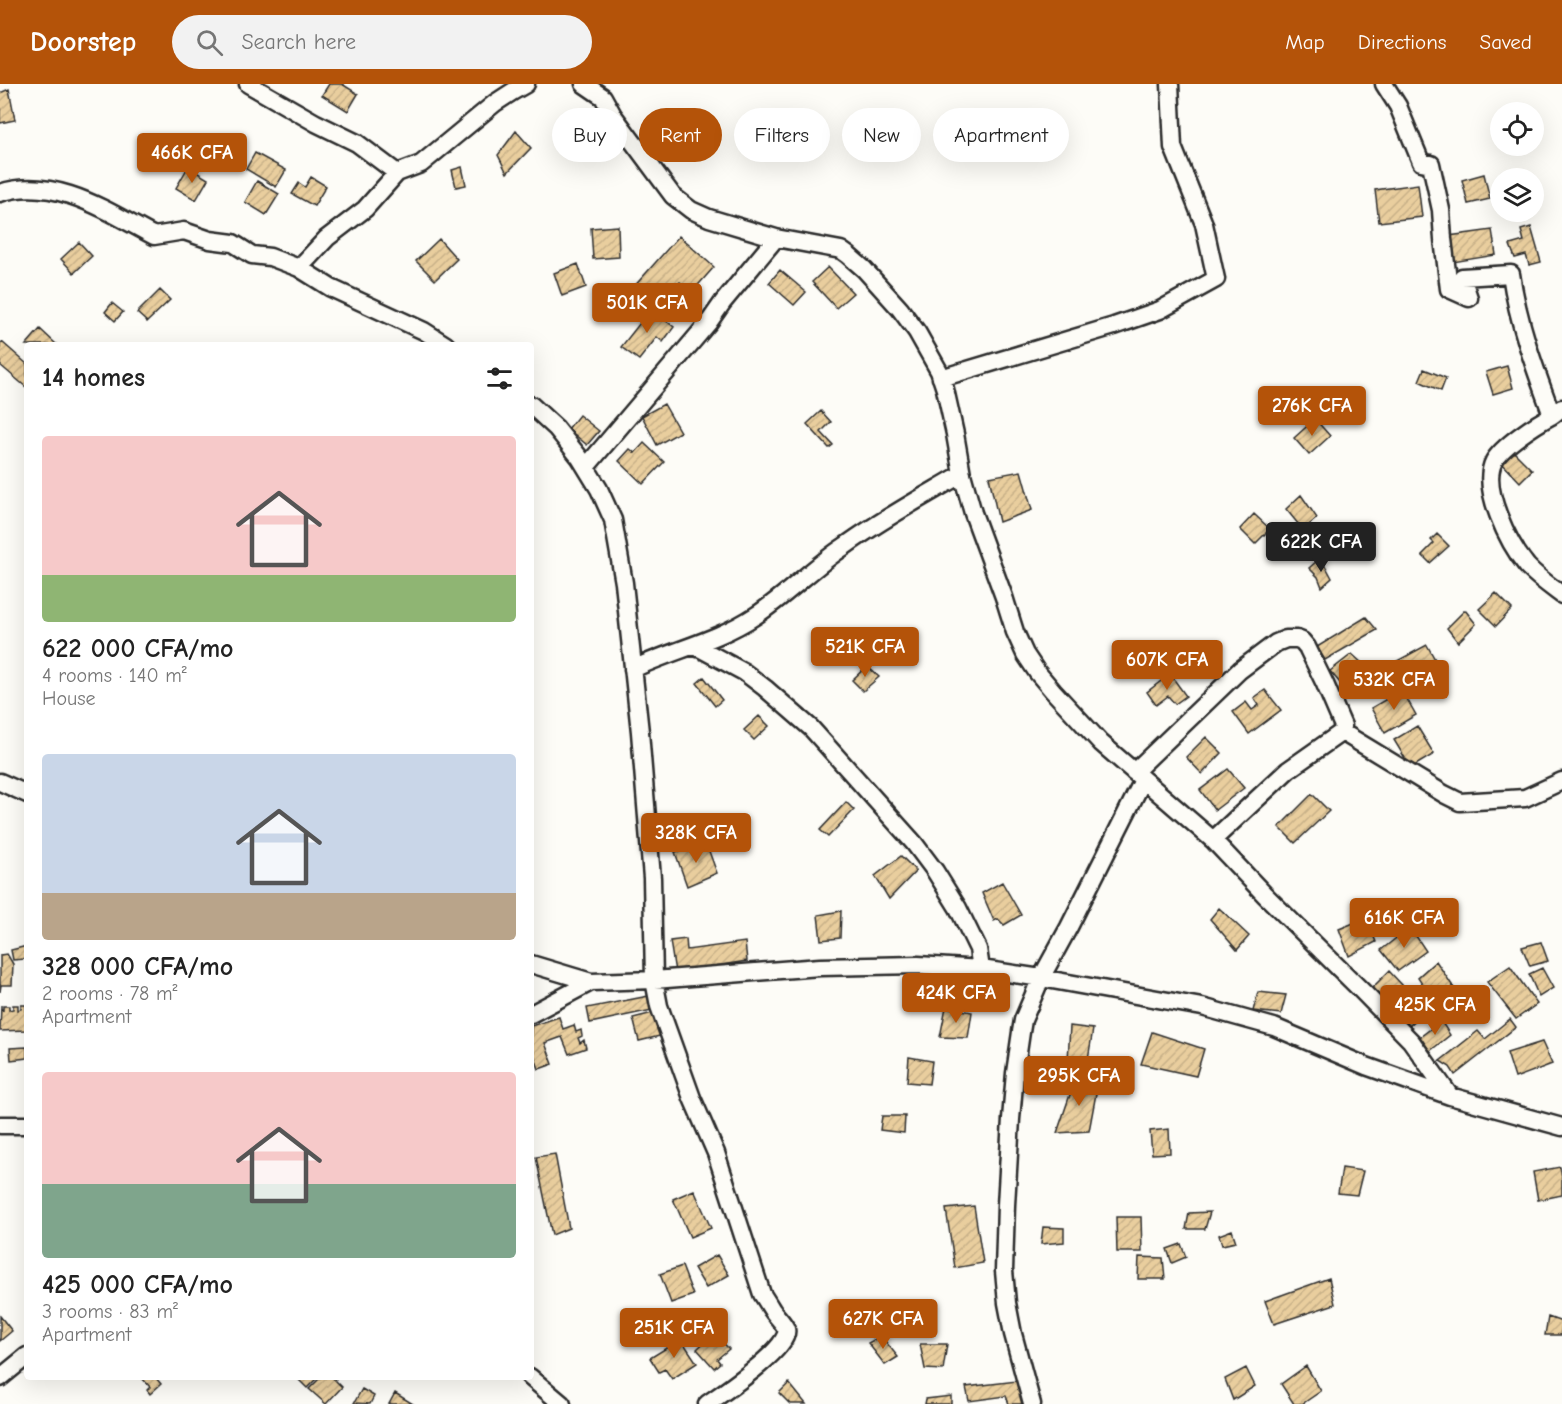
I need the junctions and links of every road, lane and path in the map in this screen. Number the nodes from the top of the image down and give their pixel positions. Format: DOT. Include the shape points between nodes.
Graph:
graph roads {
  1 [pos="248,84"];
  2 [pos="526,84"];
  3 [pos="584,84"];
  4 [pos="1170,84"];
  5 [pos="1384,84"];
  6 [pos="604,91"];
  7 [pos="397,173"];
  8 [pos="0,193"];
  9 [pos="776,238"];
  10 [pos="299,268"];
  11 [pos="441,342"];
  12 [pos="941,378"];
  13 [pos="534,408"];
  14 [pos="1557,412"];
  15 [pos="586,467"];
  16 [pos="962,474"];
  17 [pos="1562,595"];
  18 [pos="692,646"];
  19 [pos="633,669"];
  20 [pos="1342,732"];
  21 [pos="1139,776"];
  22 [pos="1562,781"];
  23 [pos="0,782"];
  24 [pos="24,793"];
  25 [pos="1213,840"];
  26 [pos="534,965"];
  27 [pos="981,969"];
  28 [pos="1041,978"];
  29 [pos="654,980"];
  30 [pos="591,982"];
  31 [pos="534,1012"];
  32 [pos="1450,1096"];
  33 [pos="0,1125"];
  34 [pos="24,1125"];
  35 [pos="1562,1127"];
  36 [pos="24,1358"];
  37 [pos="0,1378"];
  38 [pos="534,1380"];
  39 [pos="562,1404"];
  40 [pos="707,1404"];
  41 [pos="1032,1404"];
  1 -- 7 [label="street" via="357,143"];
  2 -- 7 [label="street" via="495,103 420,164"];
  3 -- 6 [label="street"];
  4 -- 12 [label="street" via="1173,147 1204,224 1216,279 1160,310"];
  5 -- 14 [label="street" via="1422,162 1431,164 1441,210 1449,290 1469,298 1462,277 1511,274 1526,338"];
  6 -- 9 [label="street" via="613,115 681,203 709,218"];
  7 -- 10 [label="street" via="365,209 327,238"];
  8 -- 10 [label="street" via="30,188 80,198 154,236 184,231 233,243 252,255"];
  9 -- 12 [label="street" via="841,250 848,255 900,309"];
  9 -- 15 [label="street"];
  10 -- 11 [label="street"];
  12 -- 16 [label="street"];
  13 -- 15 [label="street" via="556,428"];
  14 -- 17 [label="street" via="1525,432 1495,459 1490,487 1513,546 1528,567"];
  15 -- 19 [label="street" via="613,520"];
  16 -- 18 [label="street" via="843,547 755,616"];
  16 -- 21 [label="street" via="1024,654 1101,742"];
  18 -- 19 [label="street"];
  18 -- 27 [label="street" via="744,672 773,694 811,728 914,843 958,908 978,949"];
  19 -- 29 [label="street" via="652,878"];
  20 -- 21 [label="street" via="1339,715 1307,647 1302,641 1286,639 1240,670"];
  20 -- 22 [label="street" via="1460,801 1524,798"];
  20 -- 25 [label="street" via="1296,763"];
  21 -- 25 [label="street"];
  21 -- 28 [label="street"];
  23 -- 24 [label="street"];
  25 -- 32 [label="street" via="1411,1041"];
  26 -- 30 [label="street"];
  27 -- 28 [label="street"];
  27 -- 29 [label="street" via="918,965 820,967"];
  28 -- 32 [label="street" via="1202,1007 1274,1027"];
  28 -- 41 [label="street" via="1023,1020 1015,1073 1004,1271 1012,1334"];
  29 -- 30 [label="street"];
  29 -- 40 [label="street" via="659,1006 716,1153 762,1294 786,1328 780,1344 759,1366"];
  30 -- 31 [label="street"];
  32 -- 35 [label="street"];
  33 -- 34 [label="street"];
  36 -- 37 [label="street"];
  38 -- 39 [label="street"];
}
